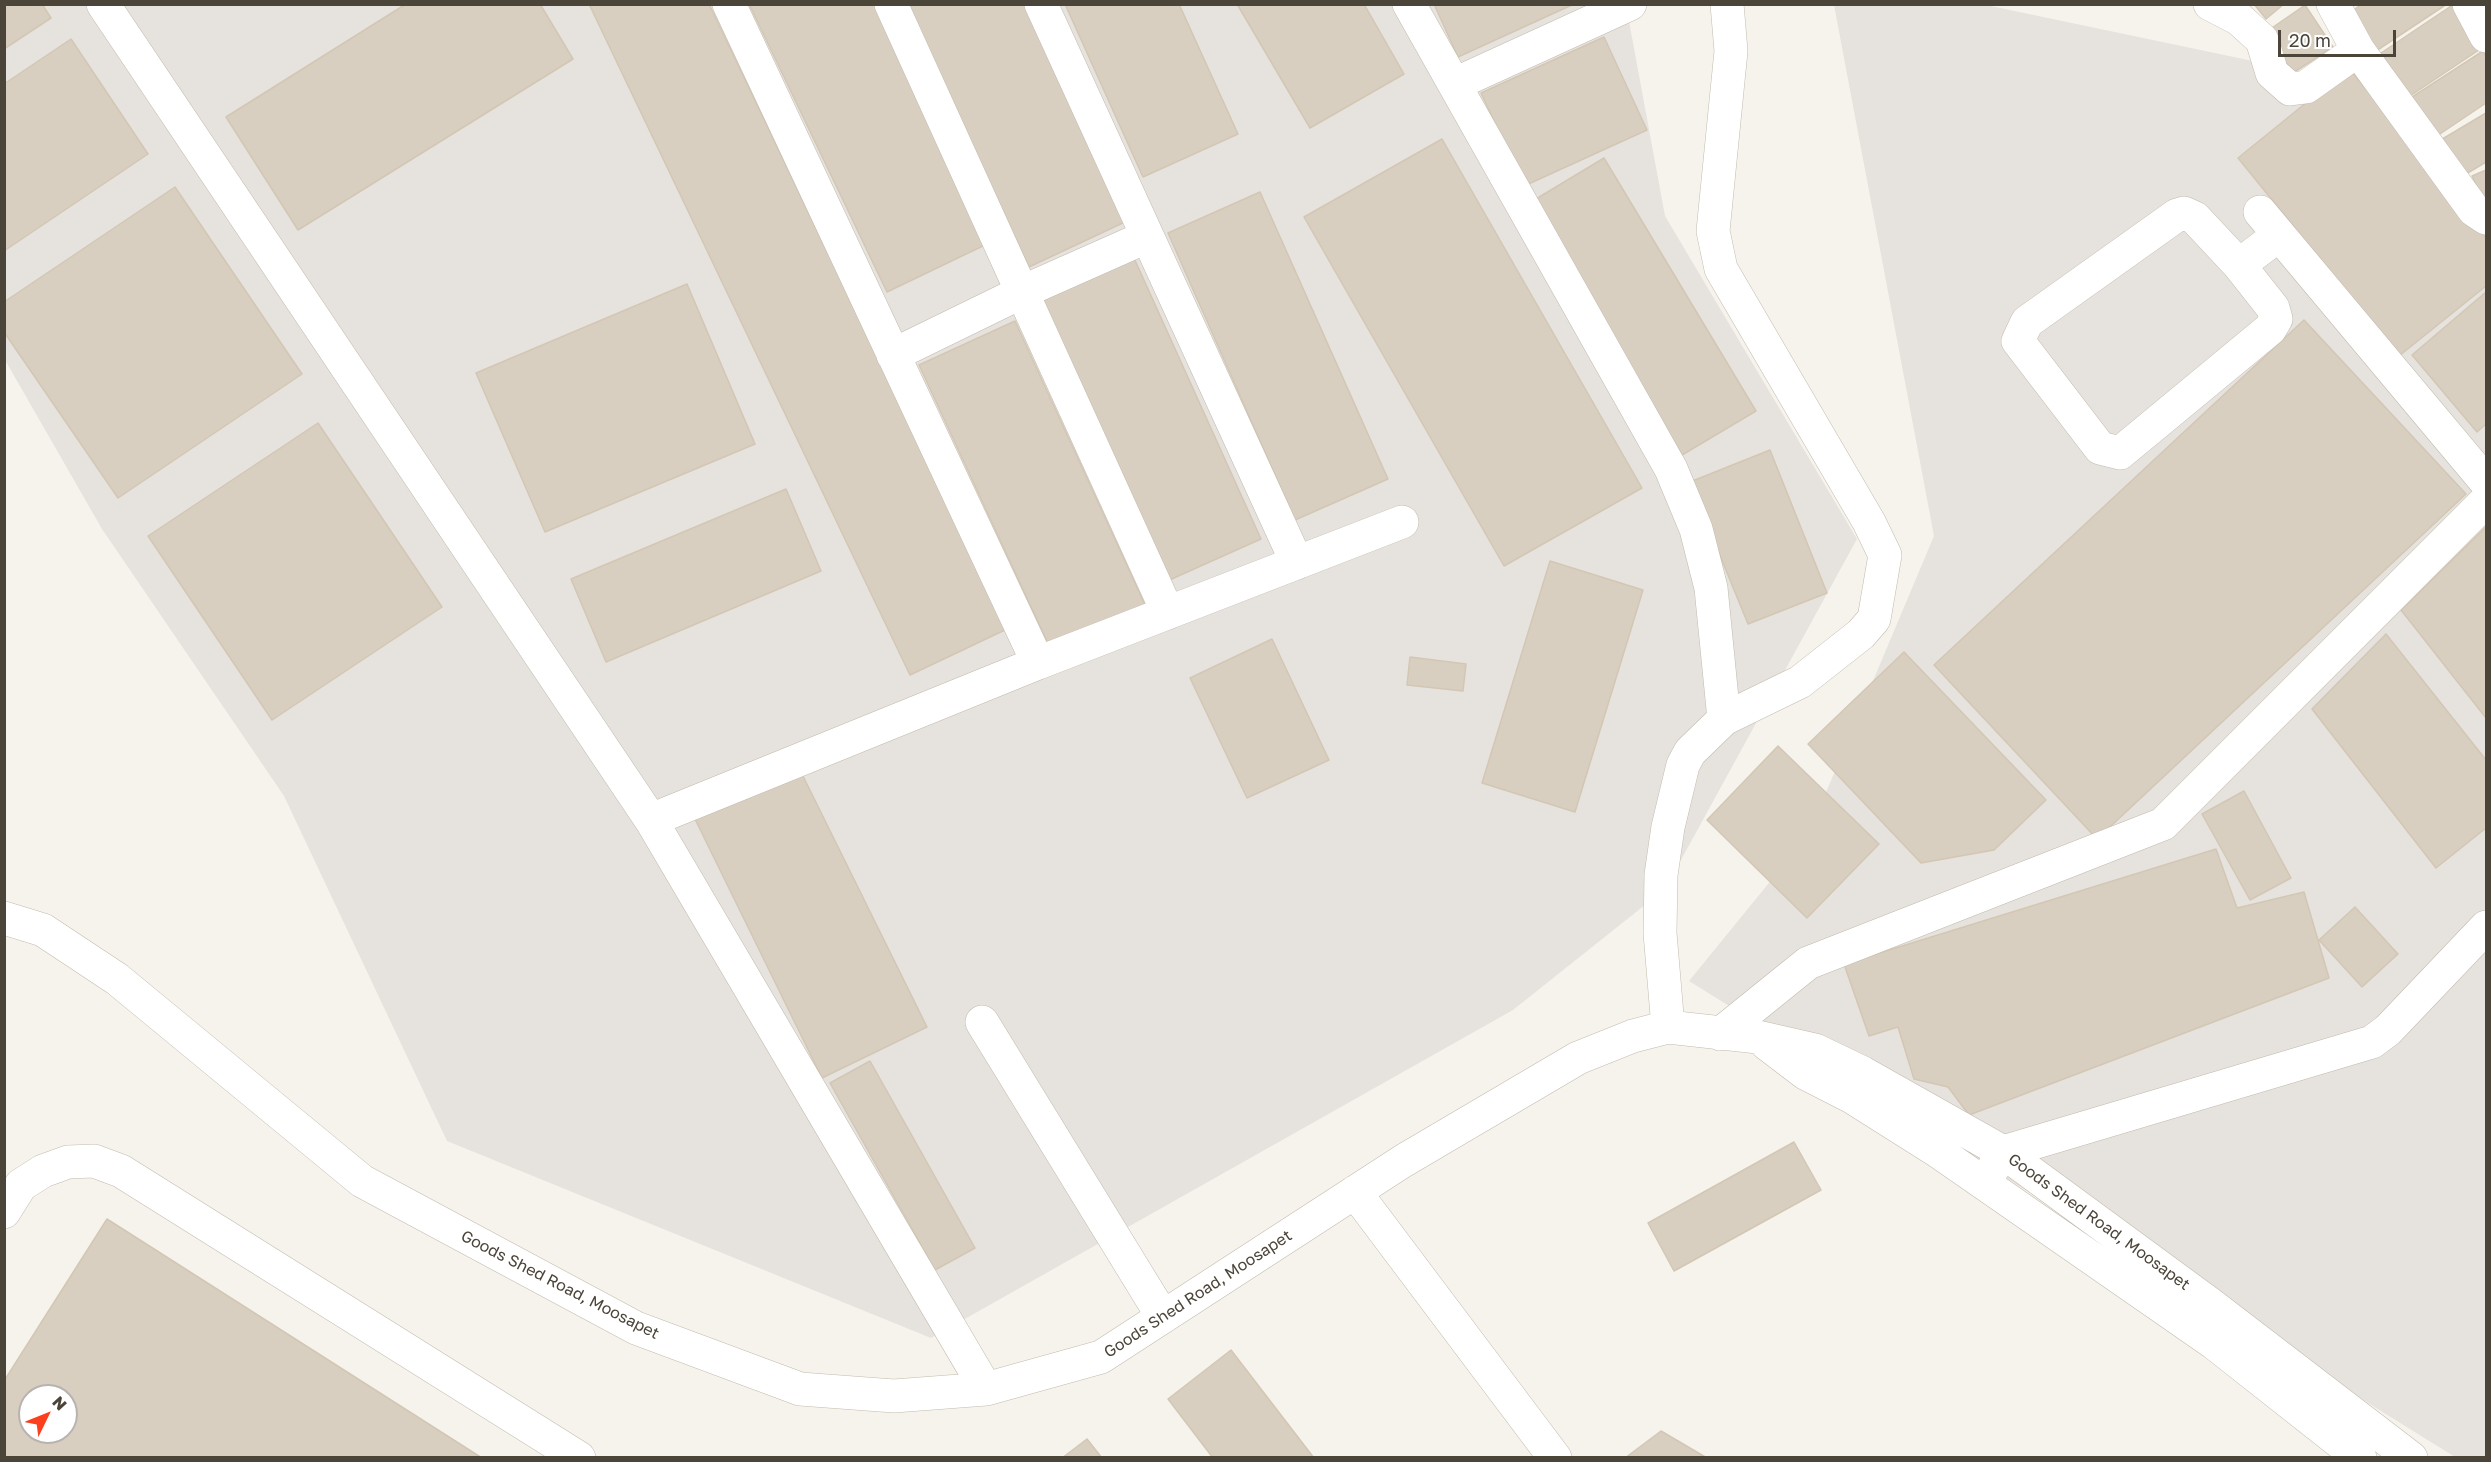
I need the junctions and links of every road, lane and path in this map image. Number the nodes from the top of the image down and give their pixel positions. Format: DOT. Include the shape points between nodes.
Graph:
graph roads {
  1 [pos="103,4"];
  2 [pos="729,4"];
  3 [pos="891,4"];
  4 [pos="1041,4"];
  5 [pos="1409,4"];
  6 [pos="1630,4"];
  7 [pos="1727,4"];
  8 [pos="2210,4"];
  9 [pos="2333,4"];
  10 [pos="2469,4"];
  11 [pos="2487,36"];
  12 [pos="2358,50"];
  13 [pos="1455,84"];
  14 [pos="2487,218"];
  15 [pos="1146,237"];
  16 [pos="2239,265"];
  17 [pos="1022,292"];
  18 [pos="893,355"];
  19 [pos="2487,483"];
  20 [pos="2487,501"];
  21 [pos="1402,522"];
  22 [pos="1298,563"];
  23 [pos="1168,613"];
  24 [pos="1038,663"];
  25 [pos="1724,719"];
  26 [pos="651,820"];
  27 [pos="4,918"];
  28 [pos="2487,927"];
  29 [pos="982,1022"];
  30 [pos="1668,1027"];
  31 [pos="1720,1034"];
  32 [pos="1758,1037"];
  33 [pos="2003,1152"];
  34 [pos="1983,1183"];
  35 [pos="1355,1192"];
  36 [pos="4,1212"];
  37 [pos="1163,1317"];
  38 [pos="986,1389"];
  39 [pos="579,1458"];
  40 [pos="1555,1458"];
  41 [pos="2360,1458"];
  42 [pos="2411,1458"];
  1 -- 26 [label="street"];
  2 -- 18 [label="street"];
  3 -- 17 [label="street"];
  4 -- 15 [label="street"];
  5 -- 13 [label="street"];
  6 -- 13 [label="street"];
  7 -- 25 [label="street" via="1731,51 1713,231 1721,269 1885,555 1874,619 1853,642 1800,682"];
  8 -- 12 [label="street" via="2239,18 2262,40 2272,73 2290,89 2306,87"];
  9 -- 12 [label="street"];
  10 -- 11 [label="street"];
  12 -- 14 [label="street" via="2474,210"];
  13 -- 25 [label="street" via="1671,469 1696,529 1710,588"];
  15 -- 17 [label="street"];
  15 -- 22 [label="street"];
  16 -- 16 [label="street" via="2273,308 2276,320 2120,453 2100,448 2018,341 2026,322 2177,215 2184,213 2195,218"];
  16 -- 19 [label="street" via="2270,224"];
  17 -- 18 [label="street"];
  17 -- 23 [label="street"];
  18 -- 24 [label="street"];
  20 -- 31 [label="street" via="2163,824 1808,963"];
  21 -- 22 [label="street"];
  22 -- 23 [label="street"];
  23 -- 24 [label="street"];
  24 -- 26 [label="street"];
  25 -- 30 [label="street" via="1690,752 1683,765 1668,827 1661,875 1660,933"];
  26 -- 38 [label="street"];
  27 -- 38 [label="street, Goods Shed Road, Moosapet" via="43,930 117,979 362,1181 636,1328 800,1389 894,1396"];
  28 -- 33 [label="street" via="2372,1042"];
  29 -- 37 [label="street"];
  30 -- 31 [label="street, Goods Shed Road, Moosapet"];
  30 -- 35 [label="street, Goods Shed Road, Moosapet" via="1633,1036 1578,1059"];
  31 -- 32 [label="street, Goods Shed Road, Moosapet"];
  32 -- 33 [label="street, Goods Shed Road, Moosapet" via="1815,1050"];
  32 -- 34 [label="street, Goods Shed Road, Moosapet" via="1805,1074 1852,1097"];
  33 -- 34 [label="street"];
  33 -- 42 [label="street, Goods Shed Road, Moosapet"];
  34 -- 41 [label="street, Goods Shed Road, Moosapet" via="2214,1343"];
  35 -- 37 [label="street, Goods Shed Road, Moosapet"];
  35 -- 40 [label="street"];
  36 -- 39 [label="street" via="21,1185 68,1162 94,1161 121,1171"];
  37 -- 38 [label="street, Goods Shed Road, Moosapet" via="1101,1357"];
}
